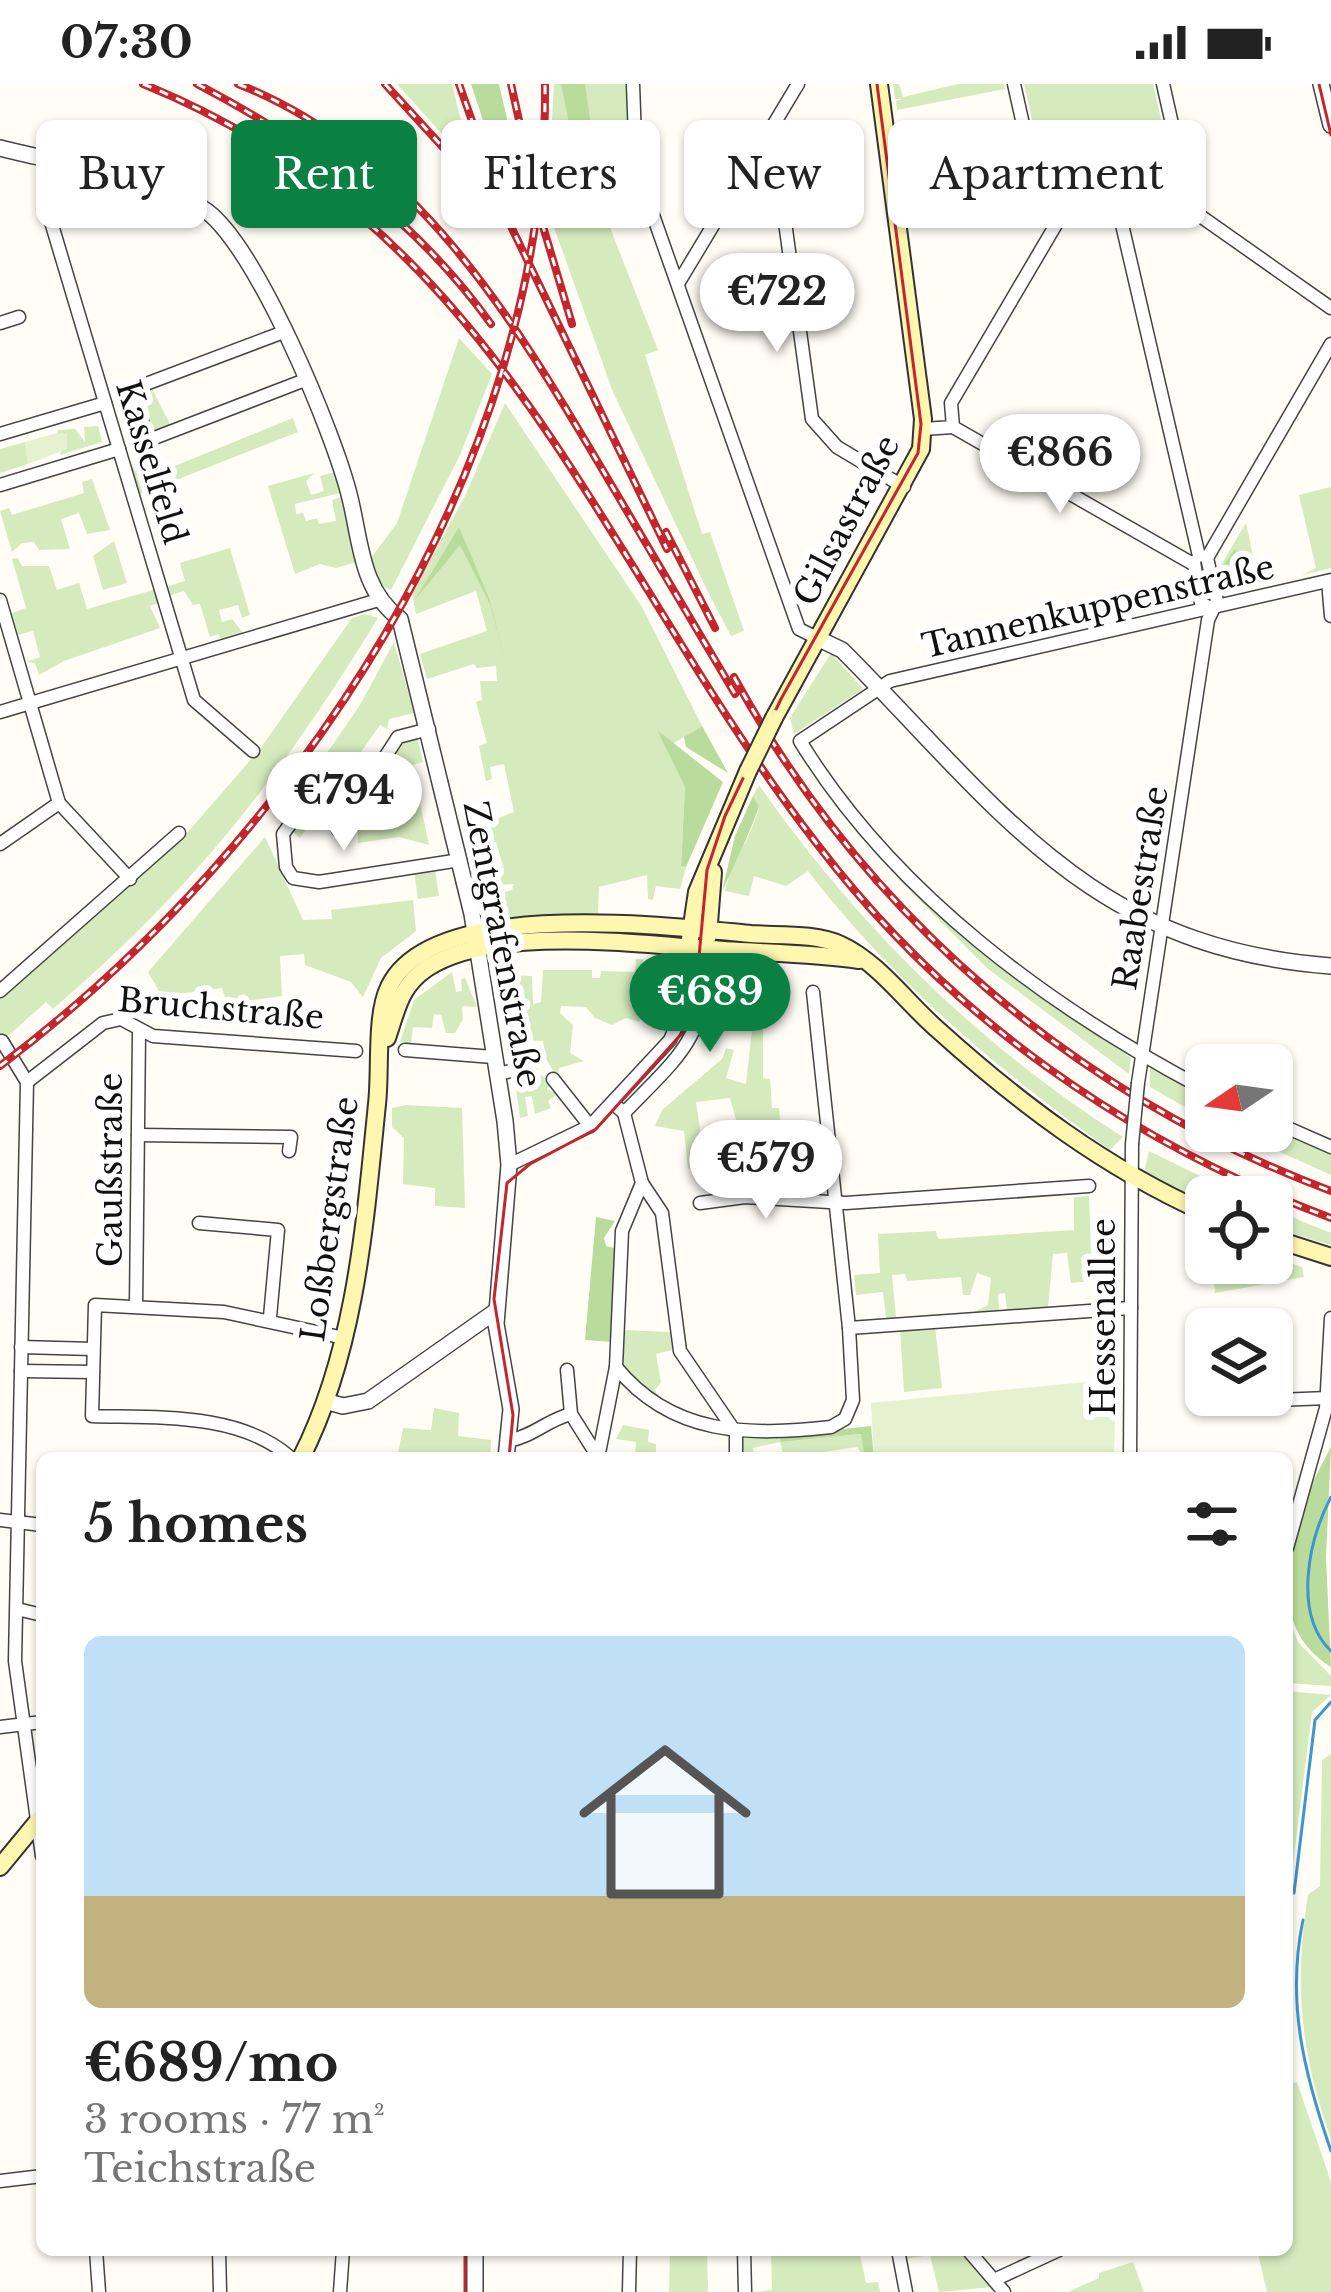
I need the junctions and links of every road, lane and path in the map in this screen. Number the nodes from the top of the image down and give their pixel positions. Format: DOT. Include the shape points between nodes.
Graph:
graph roads {
  1 [pos="633,84"];
  2 [pos="797,84"];
  3 [pos="879,84"];
  4 [pos="1013,84"];
  5 [pos="1163,84"];
  6 [pos="1322,84"];
  7 [pos="776,120"];
  8 [pos="1021,120"];
  9 [pos="1171,120"];
  10 [pos="1331,125"];
  11 [pos="0,148"];
  12 [pos="36,158"];
  13 [pos="207,213"];
  14 [pos="1206,220"];
  15 [pos="53,228"];
  16 [pos="711,228"];
  17 [pos="786,228"];
  18 [pos="1054,228"];
  19 [pos="1123,228"];
  20 [pos="679,282"];
  21 [pos="1331,308"];
  22 [pos="19,317"];
  23 [pos="0,323"];
  24 [pos="281,333"];
  25 [pos="1331,344"];
  26 [pos="305,380"];
  27 [pos="105,403"];
  28 [pos="953,427"];
  29 [pos="923,429"];
  30 [pos="0,434"];
  31 [pos="119,449"];
  32 [pos="0,485"];
  33 [pos="904,487"];
  34 [pos="1200,560"];
  35 [pos="1330,580"];
  36 [pos="0,600"];
  37 [pos="375,601"];
  38 [pos="1211,608"];
  39 [pos="1331,616"];
  40 [pos="818,638"];
  41 [pos="182,657"];
  42 [pos="877,686"];
  43 [pos="31,702"];
  44 [pos="0,712"];
  45 [pos="429,729"];
  46 [pos="253,751"];
  47 [pos="324,778"];
  48 [pos="59,803"];
  49 [pos="338,830"];
  50 [pos="179,833"];
  51 [pos="0,844"];
  52 [pos="460,860"];
  53 [pos="130,879"];
  54 [pos="1162,926"];
  55 [pos="699,938"];
  56 [pos="477,943"];
  57 [pos="1331,966"];
  58 [pos="0,991"];
  59 [pos="814,992"];
  60 [pos="139,1033"];
  61 [pos="2,1041"];
  62 [pos="405,1050"];
  63 [pos="356,1051"];
  64 [pos="1142,1055"];
  65 [pos="494,1057"];
  66 [pos="530,1067"];
  67 [pos="497,1074"];
  68 [pos="553,1079"];
  69 [pos="1185,1079"];
  70 [pos="27,1082"];
  71 [pos="618,1109"];
  72 [pos="590,1126"];
  73 [pos="1293,1131"];
  74 [pos="138,1135"];
  75 [pos="1331,1148"];
  76 [pos="289,1151"];
  77 [pos="508,1165"];
  78 [pos="1129,1176"];
  79 [pos="641,1183"];
  80 [pos="1089,1186"];
  81 [pos="832,1201"];
  82 [pos="700,1203"];
  83 [pos="1185,1203"];
  84 [pos="199,1222"];
  85 [pos="1293,1244"];
  86 [pos="1331,1256"];
  87 [pos="136,1306"];
  88 [pos="1131,1308"];
  89 [pos="496,1311"];
  90 [pos="270,1318"];
  91 [pos="1331,1318"];
  92 [pos="849,1328"];
  93 [pos="344,1338"];
  94 [pos="21,1347"];
  95 [pos="94,1349"];
  96 [pos="616,1367"];
  97 [pos="566,1368"];
  98 [pos="21,1371"];
  99 [pos="93,1372"];
  100 [pos="1328,1398"];
  101 [pos="1293,1399"];
  102 [pos="326,1401"];
  103 [pos="572,1414"];
  104 [pos="736,1433"];
  105 [pos="507,1449"];
  106 [pos="280,1452"];
  107 [pos="305,1452"];
  108 [pos="594,1452"];
  109 [pos="599,1452"];
  110 [pos="736,1452"];
  111 [pos="1130,1452"];
  112 [pos="0,1520"];
  113 [pos="19,1522"];
  114 [pos="36,1524"];
  115 [pos="1293,1525"];
  116 [pos="16,1609"];
  117 [pos="36,1614"];
  118 [pos="36,1723"];
  119 [pos="23,1725"];
  120 [pos="0,1727"];
  121 [pos="36,1808"];
  122 [pos="36,1823"];
  123 [pos="0,1868"];
  124 [pos="36,2177"];
  125 [pos="0,2181"];
  126 [pos="96,2256"];
  127 [pos="220,2256"];
  128 [pos="343,2256"];
  129 [pos="475,2256"];
  130 [pos="630,2256"];
  131 [pos="745,2256"];
  132 [pos="899,2256"];
  133 [pos="973,2256"];
  134 [pos="1046,2256"];
  135 [pos="994,2280"];
  136 [pos="99,2292"];
  137 [pos="220,2292"];
  138 [pos="340,2292"];
  139 [pos="475,2292"];
  140 [pos="629,2292"];
  141 [pos="745,2292"];
  142 [pos="906,2292"];
  143 [pos="1004,2292"];
  1 -- 20 [label="street" via="636,167"];
  2 -- 7 [label="street"];
  3 -- 29 [label="main road, Gilsastraße"];
  4 -- 8 [label="street"];
  5 -- 9 [label="street"];
  6 -- 10 [label="street"];
  11 -- 12 [label="street, Zentgrafenstraße"];
  13 -- 24 [label="street, Zentgrafenstraße" via="240,247"];
  14 -- 21 [label="street"];
  15 -- 27 [label="street, Kasselfeld"];
  16 -- 20 [label="street"];
  17 -- 33 [label="street" via="812,418 837,447"];
  18 -- 28 [label="street" via="951,403"];
  19 -- 34 [label="street"];
  20 -- 40 [label="street" via="799,628"];
  22 -- 23 [label="street"];
  24 -- 26 [label="street, Zentgrafenstraße"];
  24 -- 26 [label="street" via="130,390 149,440"];
  25 -- 34 [label="street"];
  26 -- 37 [label="street, Zentgrafenstraße" via="341,465"];
  27 -- 30 [label="street"];
  27 -- 31 [label="street, Kasselfeld"];
  28 -- 29 [label="street, Gilsastraße"];
  28 -- 34 [label="street"];
  29 -- 33 [label="main road, Gilsastraße"];
  31 -- 32 [label="street"];
  31 -- 41 [label="street, Kasselfeld"];
  33 -- 40 [label="main road, Gilsastraße"];
  34 -- 38 [label="street" via="1201,604"];
  35 -- 38 [label="street, Tannenkuppenstraße"];
  35 -- 39 [label="street"];
  36 -- 43 [label="street"];
  37 -- 41 [label="street"];
  37 -- 45 [label="street, Zentgrafenstraße" via="400,619"];
  38 -- 42 [label="street, Tannenkuppenstraße"];
  38 -- 54 [label="street, Raabestraße"];
  40 -- 42 [label="street"];
  40 -- 55 [label="main road, Gilsastraße, bridge" via="748,770 697,892"];
  41 -- 43 [label="street"];
  41 -- 46 [label="street, Kasselfeld" via="194,700"];
  42 -- 54 [label="street" via="1017,833"];
  42 -- 64 [label="street" via="800,740 873,838 964,927"];
  43 -- 44 [label="street"];
  43 -- 48 [label="street"];
  45 -- 49 [label="street" via="398,736"];
  45 -- 52 [label="street, Zentgrafenstraße"];
  47 -- 52 [label="street" via="283,834 293,878 319,882"];
  48 -- 51 [label="street"];
  48 -- 53 [label="street"];
  50 -- 53 [label="street"];
  52 -- 56 [label="street, Zentgrafenstraße"];
  53 -- 58 [label="street"];
  54 -- 57 [label="street" via="1295,964"];
  54 -- 64 [label="street, Raabestraße"];
  55 -- 56 [label="main road, Loßbergstraße" via="532,925"];
  55 -- 71 [label="street" via="706,995 695,1033"];
  55 -- 78 [label="main road, Loßbergstraße" via="822,947 866,961 1022,1103"];
  56 -- 65 [label="street, Zentgrafenstraße"];
  56 -- 93 [label="main road, Loßbergstraße" via="410,982 395,1006"];
  59 -- 81 [label="street"];
  60 -- 63 [label="street, Bruchstraße"];
  60 -- 70 [label="street, Bruchstraße" via="121,1019 103,1023"];
  60 -- 74 [label="street, Gaußstraße"];
  61 -- 70 [label="street"];
  62 -- 65 [label="street"];
  64 -- 69 [label="street"];
  64 -- 78 [label="street, Raabestraße, bridge"];
  65 -- 67 [label="street, Zentgrafenstraße"];
  66 -- 67 [label="street"];
  67 -- 77 [label="street, Zentgrafenstraße"];
  68 -- 72 [label="street"];
  70 -- 94 [label="street"];
  71 -- 72 [label="street"];
  71 -- 79 [label="street"];
  72 -- 77 [label="street"];
  73 -- 75 [label="street"];
  74 -- 76 [label="street" via="291,1137"];
  74 -- 87 [label="street, Gaußstraße"];
  77 -- 89 [label="street, Zentgrafenstraße"];
  78 -- 83 [label="main road"];
  78 -- 88 [label="street, Hessenallee"];
  79 -- 96 [label="street" via="620,1249"];
  79 -- 104 [label="street" via="662,1213 680,1351"];
  80 -- 81 [label="street"];
  81 -- 82 [label="street"];
  81 -- 92 [label="street"];
  84 -- 90 [label="street" via="278,1230"];
  85 -- 86 [label="main road"];
  87 -- 90 [label="street"];
  87 -- 95 [label="street" via="95,1306"];
  88 -- 92 [label="street"];
  88 -- 111 [label="street, Hessenallee"];
  89 -- 102 [label="street" via="368,1401"];
  89 -- 105 [label="street, Zentgrafenstraße" via="511,1409"];
  90 -- 93 [label="street"];
  91 -- 100 [label="street"];
  92 -- 104 [label="street" via="853,1400 845,1419"];
  93 -- 102 [label="main road, Loßbergstraße"];
  94 -- 95 [label="street"];
  94 -- 98 [label="street"];
  95 -- 99 [label="street"];
  96 -- 104 [label="street" via="637,1393 676,1418"];
  96 -- 109 [label="street"];
  97 -- 103 [label="street"];
  98 -- 99 [label="street"];
  98 -- 113 [label="street"];
  99 -- 106 [label="street" via="92,1416 200,1421"];
  100 -- 101 [label="street"];
  100 -- 115 [label="street"];
  102 -- 107 [label="main road, Loßbergstraße"];
  103 -- 105 [label="street" via="548,1419"];
  103 -- 108 [label="street"];
  104 -- 110 [label="street"];
  112 -- 113 [label="street"];
  113 -- 114 [label="street"];
  113 -- 116 [label="street"];
  116 -- 117 [label="street"];
  116 -- 119 [label="street"];
  118 -- 119 [label="street"];
  119 -- 120 [label="street"];
  119 -- 121 [label="street"];
  122 -- 123 [label="main road"];
  124 -- 125 [label="street"];
  126 -- 136 [label="street"];
  127 -- 137 [label="street"];
  128 -- 138 [label="street"];
  129 -- 139 [label="street"];
  130 -- 140 [label="street"];
  131 -- 141 [label="street"];
  132 -- 142 [label="street"];
  133 -- 135 [label="street"];
  134 -- 135 [label="street"];
  135 -- 143 [label="street"];
}
